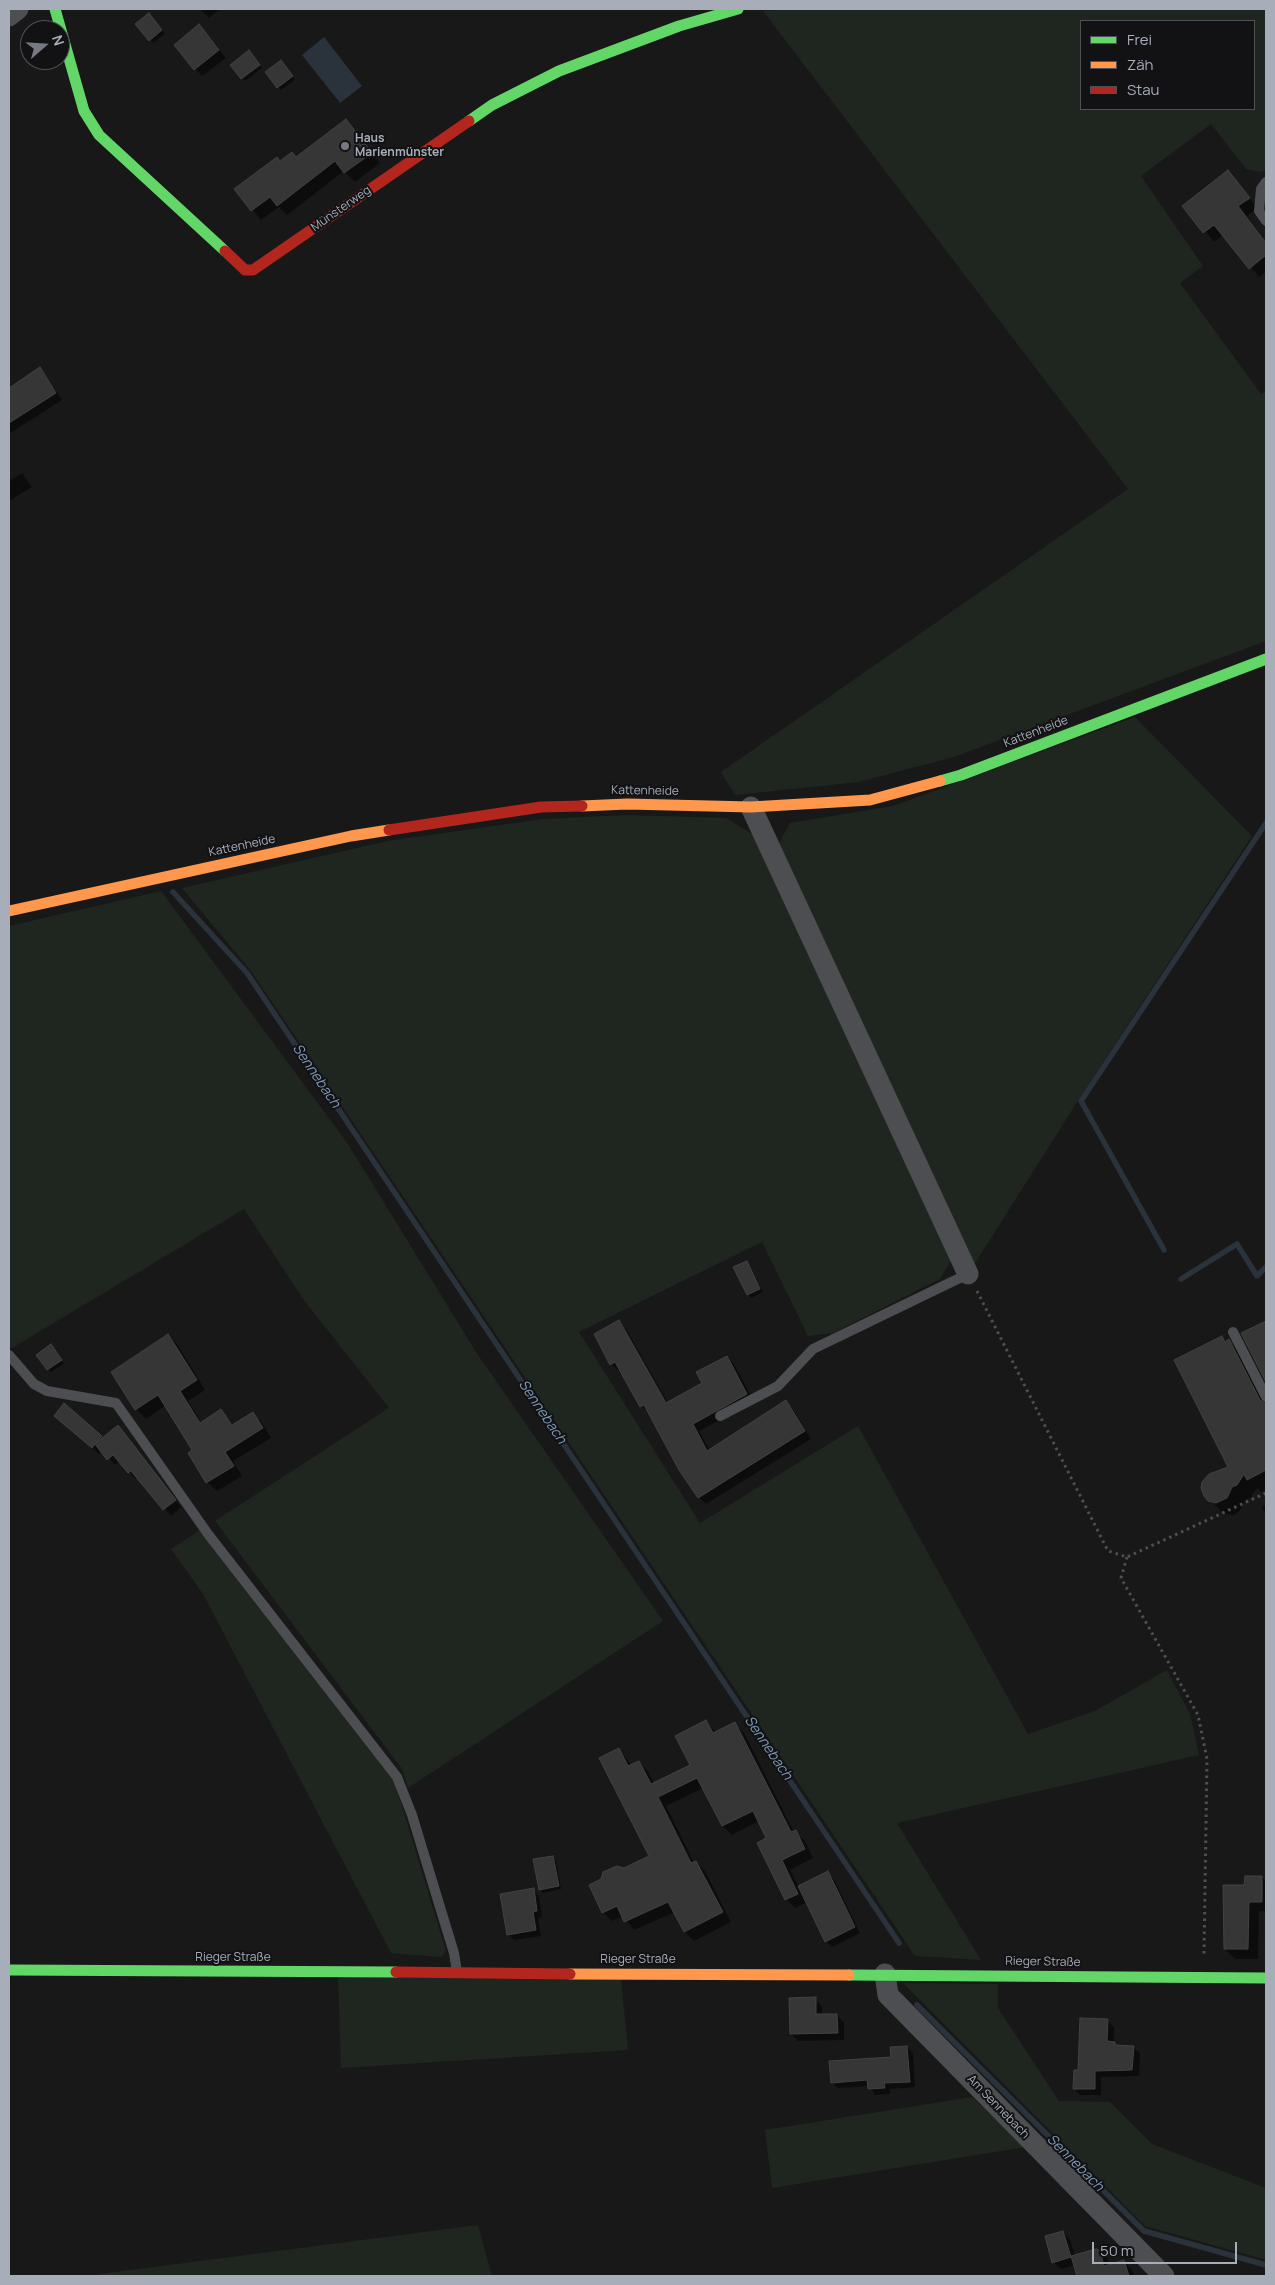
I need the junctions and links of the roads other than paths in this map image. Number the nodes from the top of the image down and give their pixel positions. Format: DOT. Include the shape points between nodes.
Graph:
graph roads {
  1 [pos="18,9"];
  2 [pos="55,9"];
  3 [pos="738,9"];
  4 [pos="9,16"];
  5 [pos="1266,182"];
  6 [pos="1266,221"];
  7 [pos="1266,659"];
  8 [pos="751,807"];
  9 [pos="9,911"];
  10 [pos="968,1274"];
  11 [pos="1233,1332"];
  12 [pos="9,1355"];
  13 [pos="1266,1397"];
  14 [pos="720,1416"];
  15 [pos="9,1970"];
  16 [pos="457,1973"];
  17 [pos="885,1974"];
  18 [pos="1266,1978"];
  19 [pos="1164,2276"];
  1 -- 4 [label="street"];
  2 -- 3 [label="street, Münsterweg" via="84,111 99,135 245,270 254,270 492,105 560,71 678,26"];
  5 -- 6 [label="lane" via="1261,188 1259,211"];
  7 -- 8 [label="street, Kattenheide" via="961,775 870,800"];
  8 -- 9 [label="street, Kattenheide" via="627,804 541,807 350,836"];
  8 -- 10 [label="street"];
  10 -- 14 [label="lane" via="813,1348 778,1386"];
  11 -- 13 [label="lane"];
  12 -- 16 [label="lane" via="34,1384 47,1391 116,1403 208,1534 397,1777 412,1815 454,1953"];
  15 -- 16 [label="street, Rieger Straße"];
  16 -- 17 [label="street, Rieger Straße"];
  17 -- 18 [label="street, Rieger Straße"];
  17 -- 19 [label="street, Am Sennebach" via="888,1995"];
}
